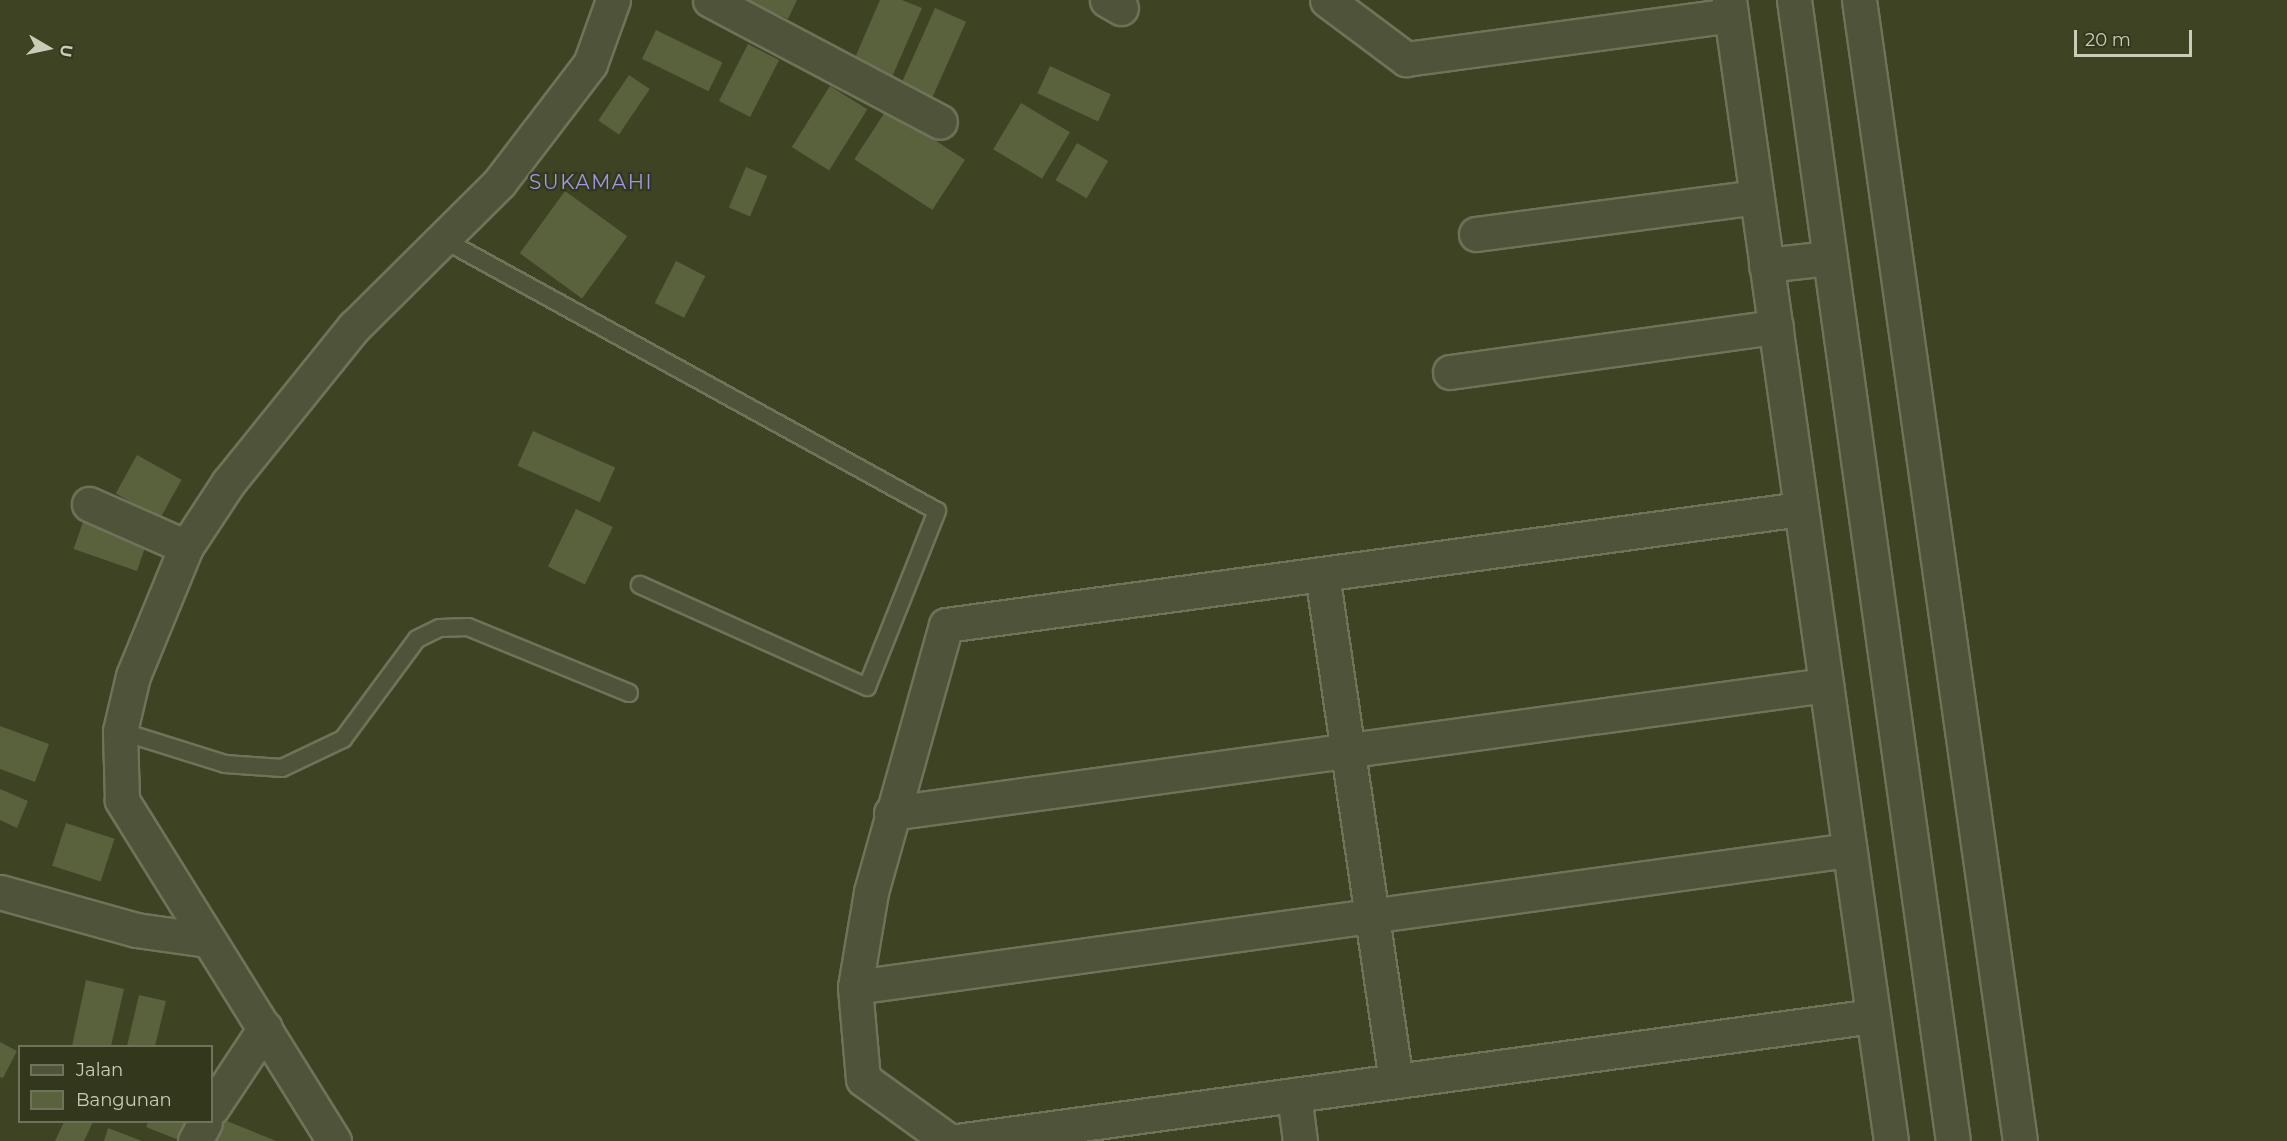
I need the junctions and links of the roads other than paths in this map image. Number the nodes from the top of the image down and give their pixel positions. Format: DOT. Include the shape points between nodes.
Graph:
graph roads {
  1 [pos="613,0"];
  2 [pos="710,0"];
  3 [pos="1794,0"];
  4 [pos="1859,0"];
  5 [pos="1336,3"];
  6 [pos="1730,7"];
  7 [pos="940,122"];
  8 [pos="1757,197"];
  9 [pos="1476,234"];
  10 [pos="446,241"];
  11 [pos="1828,258"];
  12 [pos="1766,265"];
  13 [pos="1776,327"];
  14 [pos="1450,372"];
  15 [pos="89,504"];
  16 [pos="1801,509"];
  17 [pos="186,547"];
  18 [pos="1322,574"];
  19 [pos="640,585"];
  20 [pos="1826,685"];
  21 [pos="629,693"];
  22 [pos="120,731"];
  23 [pos="1348,750"];
  24 [pos="891,813"];
  25 [pos="1849,850"];
  26 [pos="2,897"];
  27 [pos="1372,916"];
  28 [pos="207,940"];
  29 [pos="855,987"];
  30 [pos="1873,1016"];
  31 [pos="265,1028"];
  32 [pos="1396,1081"];
  33 [pos="1294,1095"];
  34 [pos="213,1106"];
  35 [pos="204,1123"];
  36 [pos="195,1141"];
  37 [pos="334,1141"];
  38 [pos="949,1141"];
  39 [pos="957,1141"];
  40 [pos="1300,1141"];
  41 [pos="1891,1141"];
  42 [pos="1953,1141"];
  43 [pos="2020,1141"];
  1 -- 10 [label="street" via="590,64 499,183"];
  2 -- 7 [label="street"];
  3 -- 11 [label="street"];
  4 -- 43 [label="street"];
  5 -- 6 [label="street" via="1406,58"];
  6 -- 8 [label="street"];
  8 -- 9 [label="street"];
  8 -- 12 [label="street"];
  10 -- 17 [label="street" via="354,327 293,398"];
  10 -- 19 [label="lane" via="937,511 867,687"];
  11 -- 12 [label="street"];
  11 -- 42 [label="street"];
  12 -- 13 [label="street"];
  13 -- 14 [label="street"];
  13 -- 16 [label="street"];
  15 -- 17 [label="street"];
  16 -- 18 [label="street"];
  16 -- 20 [label="street"];
  17 -- 22 [label="street" via="133,676"];
  18 -- 23 [label="street"];
  18 -- 24 [label="street" via="946,625"];
  20 -- 23 [label="street"];
  20 -- 25 [label="street"];
  21 -- 22 [label="lane" via="468,627 440,628 417,639 343,740 282,768 225,764"];
  22 -- 28 [label="street" via="122,800"];
  23 -- 24 [label="street"];
  23 -- 27 [label="street"];
  24 -- 29 [label="street"];
  25 -- 27 [label="street"];
  25 -- 30 [label="street"];
  26 -- 28 [label="street" via="136,930"];
  27 -- 29 [label="street"];
  27 -- 32 [label="street"];
  28 -- 31 [label="street"];
  29 -- 38 [label="street" via="863,1079"];
  30 -- 32 [label="street"];
  30 -- 41 [label="street"];
  31 -- 34 [label="street"];
  31 -- 37 [label="street"];
  32 -- 33 [label="street"];
  33 -- 39 [label="street"];
  33 -- 40 [label="street"];
  35 -- 36 [label="street"];
}
